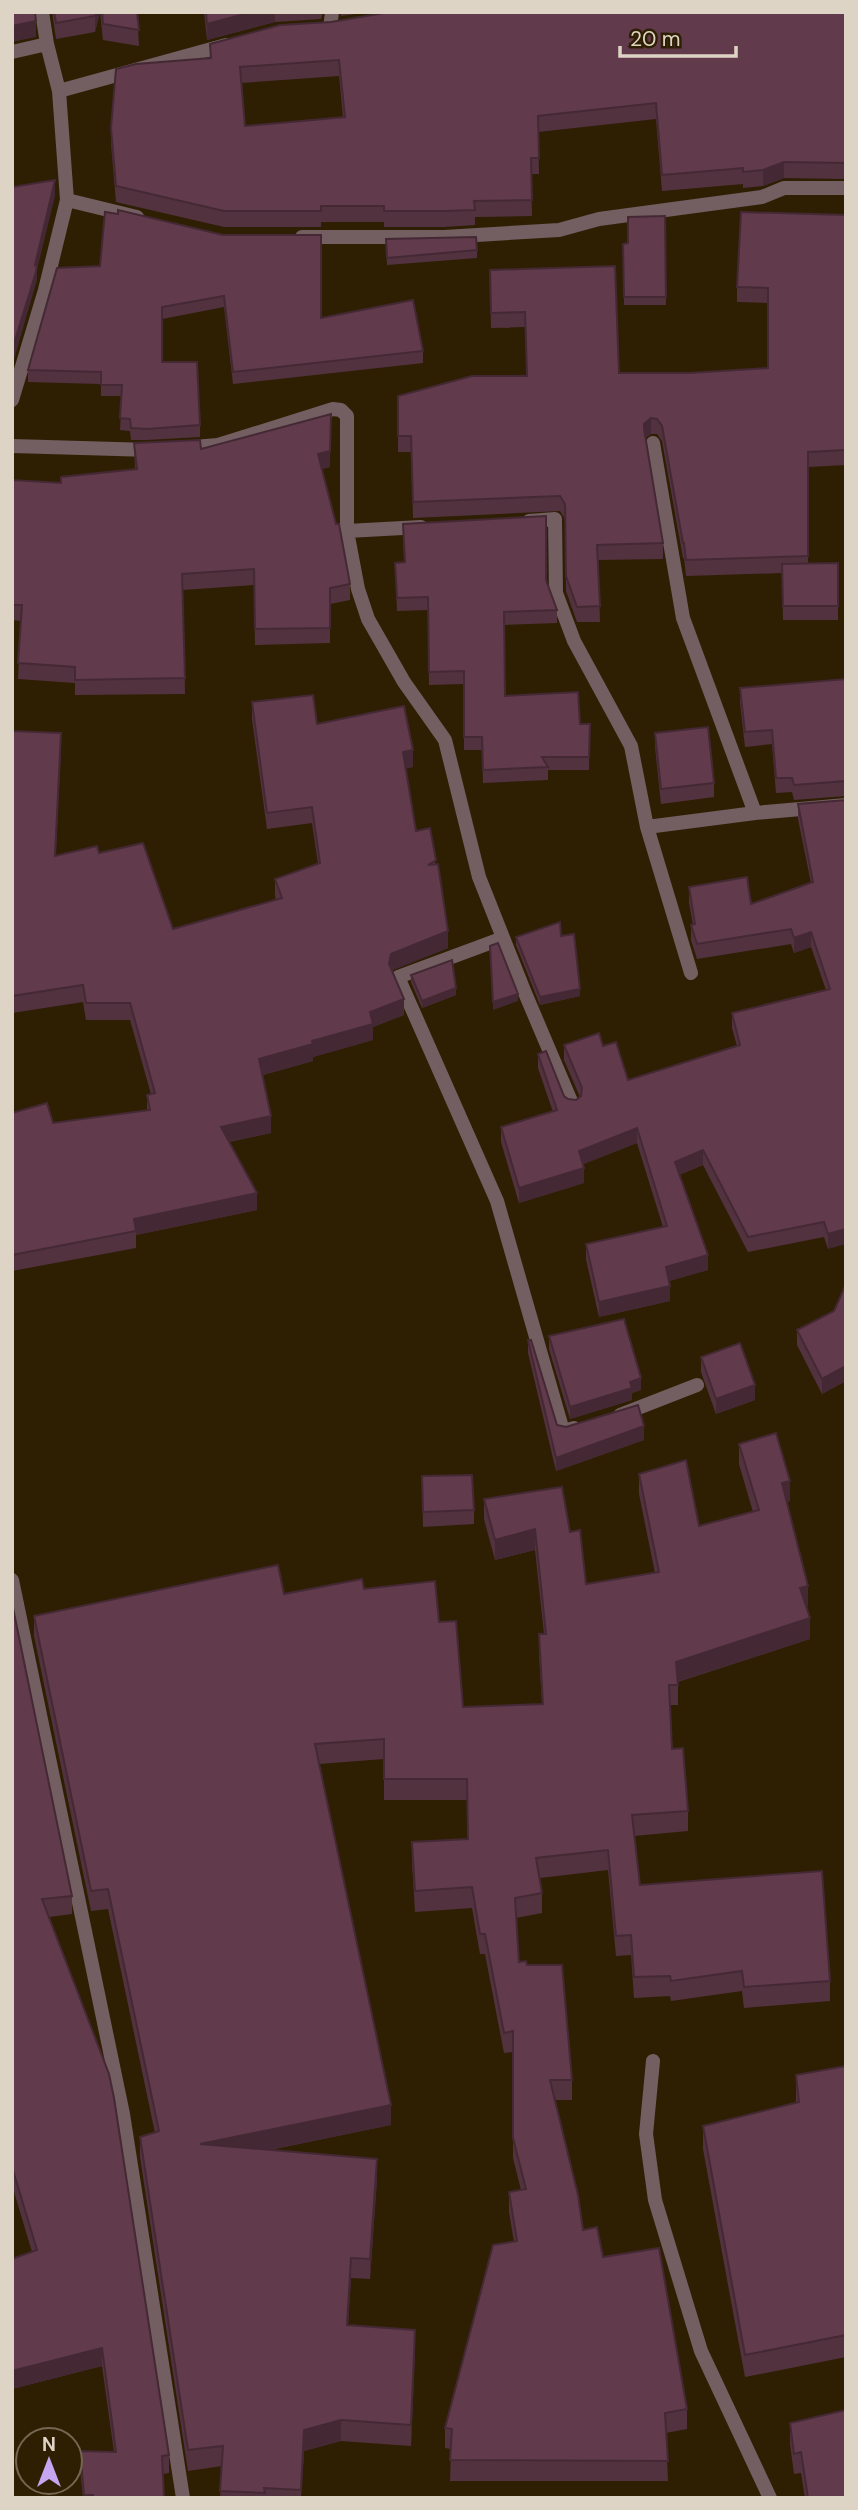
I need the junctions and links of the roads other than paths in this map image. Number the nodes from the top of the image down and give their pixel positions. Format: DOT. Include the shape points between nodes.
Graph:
graph roads {
  1 [pos="42,12"];
  2 [pos="332,12"];
  3 [pos="330,28"];
  4 [pos="239,42"];
  5 [pos="47,44"];
  6 [pos="12,52"];
  7 [pos="59,91"];
  8 [pos="846,188"];
  9 [pos="67,200"];
  10 [pos="158,222"];
  11 [pos="292,237"];
  12 [pos="12,400"];
  13 [pos="653,443"];
  14 [pos="12,446"];
  15 [pos="513,522"];
  16 [pos="430,526"];
  17 [pos="347,531"];
  18 [pos="846,805"];
  19 [pos="755,813"];
  20 [pos="647,827"];
  21 [pos="503,938"];
  22 [pos="691,973"];
  23 [pos="573,1106"];
  24 [pos="697,1385"];
  25 [pos="12,1580"];
  26 [pos="653,2061"];
  27 [pos="183,2498"];
  28 [pos="769,2498"];
  1 -- 5 [label="street"];
  2 -- 3 [label="street"];
  4 -- 7 [label="street"];
  5 -- 6 [label="street"];
  5 -- 7 [label="street"];
  7 -- 9 [label="street"];
  8 -- 11 [label="street" via="785,188 762,197 599,219 559,230 444,237"];
  9 -- 10 [label="street"];
  9 -- 12 [label="street"];
  13 -- 19 [label="street" via="683,618"];
  14 -- 17 [label="street" via="147,450 218,445 341,410 347,416"];
  15 -- 20 [label="street" via="555,519 556,593 575,641 631,746"];
  16 -- 17 [label="street"];
  17 -- 21 [label="street" via="369,619 444,740 479,877"];
  18 -- 19 [label="street"];
  19 -- 20 [label="street"];
  20 -- 22 [label="street"];
  21 -- 23 [label="street"];
  21 -- 24 [label="street" via="398,977 497,1201 563,1431"];
  25 -- 27 [label="street" via="123,2114"];
  26 -- 28 [label="street" via="646,2134 655,2200 701,2351"];
}
